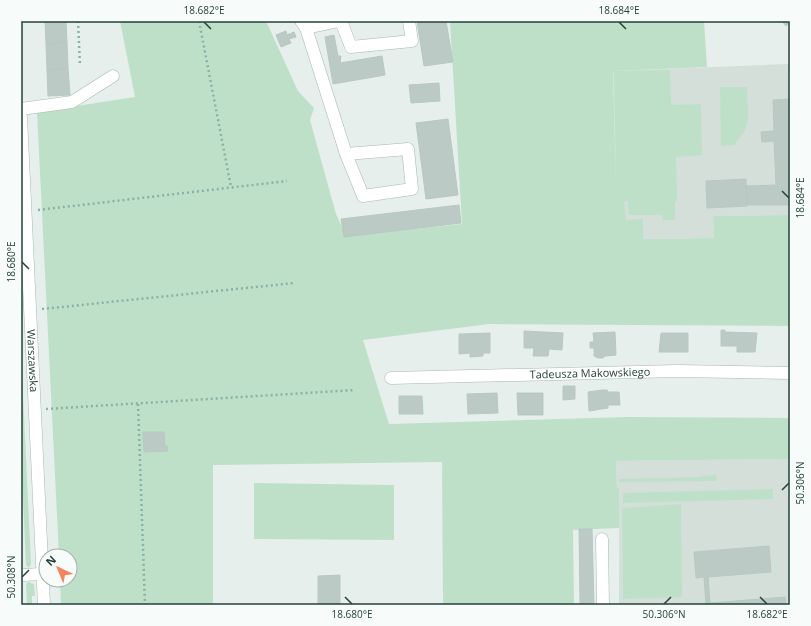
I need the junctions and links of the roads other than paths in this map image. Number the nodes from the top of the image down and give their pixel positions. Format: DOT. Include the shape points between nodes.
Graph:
graph roads {
  1 [pos="340,21"];
  2 [pos="409,21"];
  3 [pos="303,24"];
  4 [pos="113,76"];
  5 [pos="21,109"];
  6 [pos="21,117"];
  7 [pos="346,154"];
  8 [pos="23,204"];
  9 [pos="790,373"];
  10 [pos="391,378"];
  11 [pos="602,539"];
  12 [pos="41,548"];
  13 [pos="38,574"];
  14 [pos="23,575"];
  15 [pos="43,588"];
  16 [pos="44,605"];
  17 [pos="603,605"];
  1 -- 2 [label="street" via="351,47 412,41"];
  1 -- 3 [label="street"];
  3 -- 7 [label="street"];
  4 -- 5 [label="street" via="72,102"];
  6 -- 8 [label="street, Warszawska"];
  7 -- 7 [label="street" via="363,196 412,189 408,149"];
  8 -- 12 [label="street, Warszawska"];
  9 -- 10 [label="street, Tadeusza Makowskiego" via="677,371"];
  11 -- 17 [label="street"];
  13 -- 14 [label="street"];
  15 -- 16 [label="street, Warszawska"];
}
